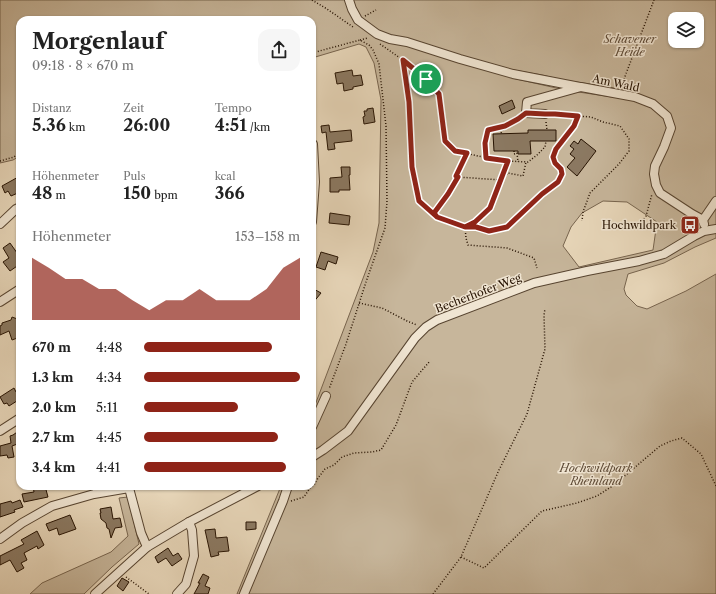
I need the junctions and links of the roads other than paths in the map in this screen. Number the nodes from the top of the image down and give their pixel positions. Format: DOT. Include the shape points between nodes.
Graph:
graph roads {
  1 [pos="348,0"];
  2 [pos="581,87"];
  3 [pos="545,114"];
  4 [pos="716,201"];
  5 [pos="16,209"];
  6 [pos="703,220"];
  7 [pos="0,224"];
  8 [pos="716,229"];
  9 [pos="704,231"];
  10 [pos="16,292"];
  11 [pos="0,302"];
  12 [pos="326,396"];
  13 [pos="316,418"];
  14 [pos="16,421"];
  15 [pos="0,431"];
  16 [pos="316,454"];
  17 [pos="114,490"];
  18 [pos="130,490"];
  19 [pos="250,490"];
  20 [pos="287,490"];
  21 [pos="189,522"];
  22 [pos="0,539"];
  23 [pos="147,546"];
  24 [pos="95,594"];
  25 [pos="177,594"];
  26 [pos="244,594"];
  1 -- 2 [label="street" via="358,20 377,34 390,39 513,74"];
  2 -- 3 [label="street, Am Wald" via="527,102 526,113"];
  2 -- 6 [label="street, Am Wald" via="635,97 653,104 667,116 671,128 655,166 656,185 660,193"];
  4 -- 6 [label="street"];
  5 -- 7 [label="street"];
  6 -- 9 [label="street"];
  8 -- 9 [label="street, Becherhofer Weg"];
  9 -- 16 [label="street, Becherhofer Weg" via="664,254 534,283 437,320 426,327 410,344 348,431"];
  10 -- 11 [label="street"];
  12 -- 13 [label="street"];
  14 -- 15 [label="street"];
  17 -- 22 [label="street" via="52,506"];
  18 -- 23 [label="street" via="140,533"];
  19 -- 21 [label="street"];
  20 -- 26 [label="street"];
  21 -- 23 [label="street"];
  21 -- 25 [label="street" via="194,556 186,584"];
  23 -- 24 [label="street"];
}
